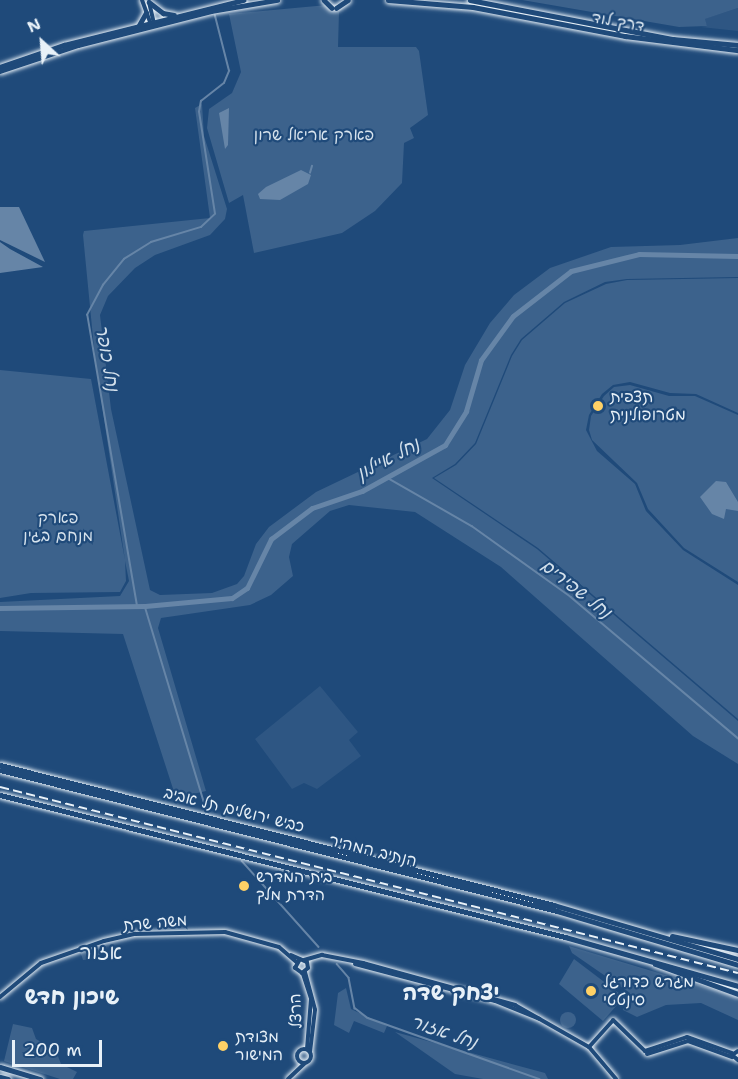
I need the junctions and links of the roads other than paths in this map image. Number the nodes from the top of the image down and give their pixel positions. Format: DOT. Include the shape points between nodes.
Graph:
graph roads {
  1 [pos="142,0"];
  2 [pos="243,0"];
  3 [pos="277,0"];
  4 [pos="324,0"];
  5 [pos="348,0"];
  6 [pos="388,0"];
  7 [pos="470,0"];
  8 [pos="149,1"];
  9 [pos="146,13"];
  10 [pos="180,15"];
  11 [pos="152,24"];
  12 [pos="137,26"];
  13 [pos="738,45"];
  14 [pos="738,50"];
  15 [pos="0,61"];
  16 [pos="9,64"];
  17 [pos="0,69"];
  18 [pos="0,765"];
  19 [pos="0,770"];
  20 [pos="0,795"];
  21 [pos="617,923"];
  22 [pos="738,950"];
  23 [pos="619,952"];
  24 [pos="738,959"];
  25 [pos="302,961"];
  26 [pos="738,965"];
  27 [pos="303,973"];
  28 [pos="738,986"];
  29 [pos="738,994"];
  30 [pos="0,997"];
  31 [pos="589,1047"];
  32 [pos="738,1050"];
  33 [pos="308,1051"];
  34 [pos="732,1055"];
  35 [pos="738,1060"];
  36 [pos="303,1062"];
  37 [pos="0,1067"];
  38 [pos="0,1077"];
  39 [pos="617,1078"];
  40 [pos="8,1079"];
  41 [pos="40,1079"];
  42 [pos="288,1079"];
  1 -- 9 [label="street"];
  2 -- 10 [label="main road"];
  3 -- 11 [label="main road"];
  4 -- 5 [label="main road" via="334,8"];
  6 -- 14 [label="main road, דרך לוד" via="473,7 632,37"];
  7 -- 13 [label="main road, דרך לוד" via="673,39"];
  8 -- 10 [label="main road" via="163,13"];
  8 -- 11 [label="street"];
  9 -- 11 [label="street"];
  9 -- 12 [label="main road"];
  10 -- 11 [label="main road"];
  11 -- 12 [label="main road"];
  11 -- 17 [label="main road"];
  12 -- 16 [label="main road"];
  15 -- 16 [label="main road"];
  16 -- 17 [label="main road"];
  18 -- 21 [label="highway, כביש ירושלים תל אביב"];
  19 -- 26 [label="highway, הנתיב המהיר" via="567,914"];
  20 -- 23 [label="highway"];
  21 -- 22 [label="highway"];
  21 -- 24 [label="highway, כביש ירושלים תל אביב"];
  23 -- 28 [label="highway"];
  23 -- 29 [label="highway"];
  25 -- 27 [label="street"];
  25 -- 27 [label="street, הרצל" via="296,970"];
  25 -- 30 [label="street, משה שרת" via="267,943 225,932 135,934 104,940 41,963"];
  25 -- 31 [label="street" via="312,956 350,962 483,994 544,1020"];
  27 -- 33 [label="street, הרצל" via="311,999"];
  31 -- 34 [label="street" via="613,1020 646,1052 687,1037"];
  31 -- 39 [label="street"];
  32 -- 34 [label="street"];
  33 -- 36 [label="street" via="311,1059"];
  33 -- 36 [label="street" via="298,1054"];
  34 -- 35 [label="street"];
  36 -- 42 [label="street"];
  37 -- 41 [label="highway"];
  38 -- 40 [label="highway"];
}
